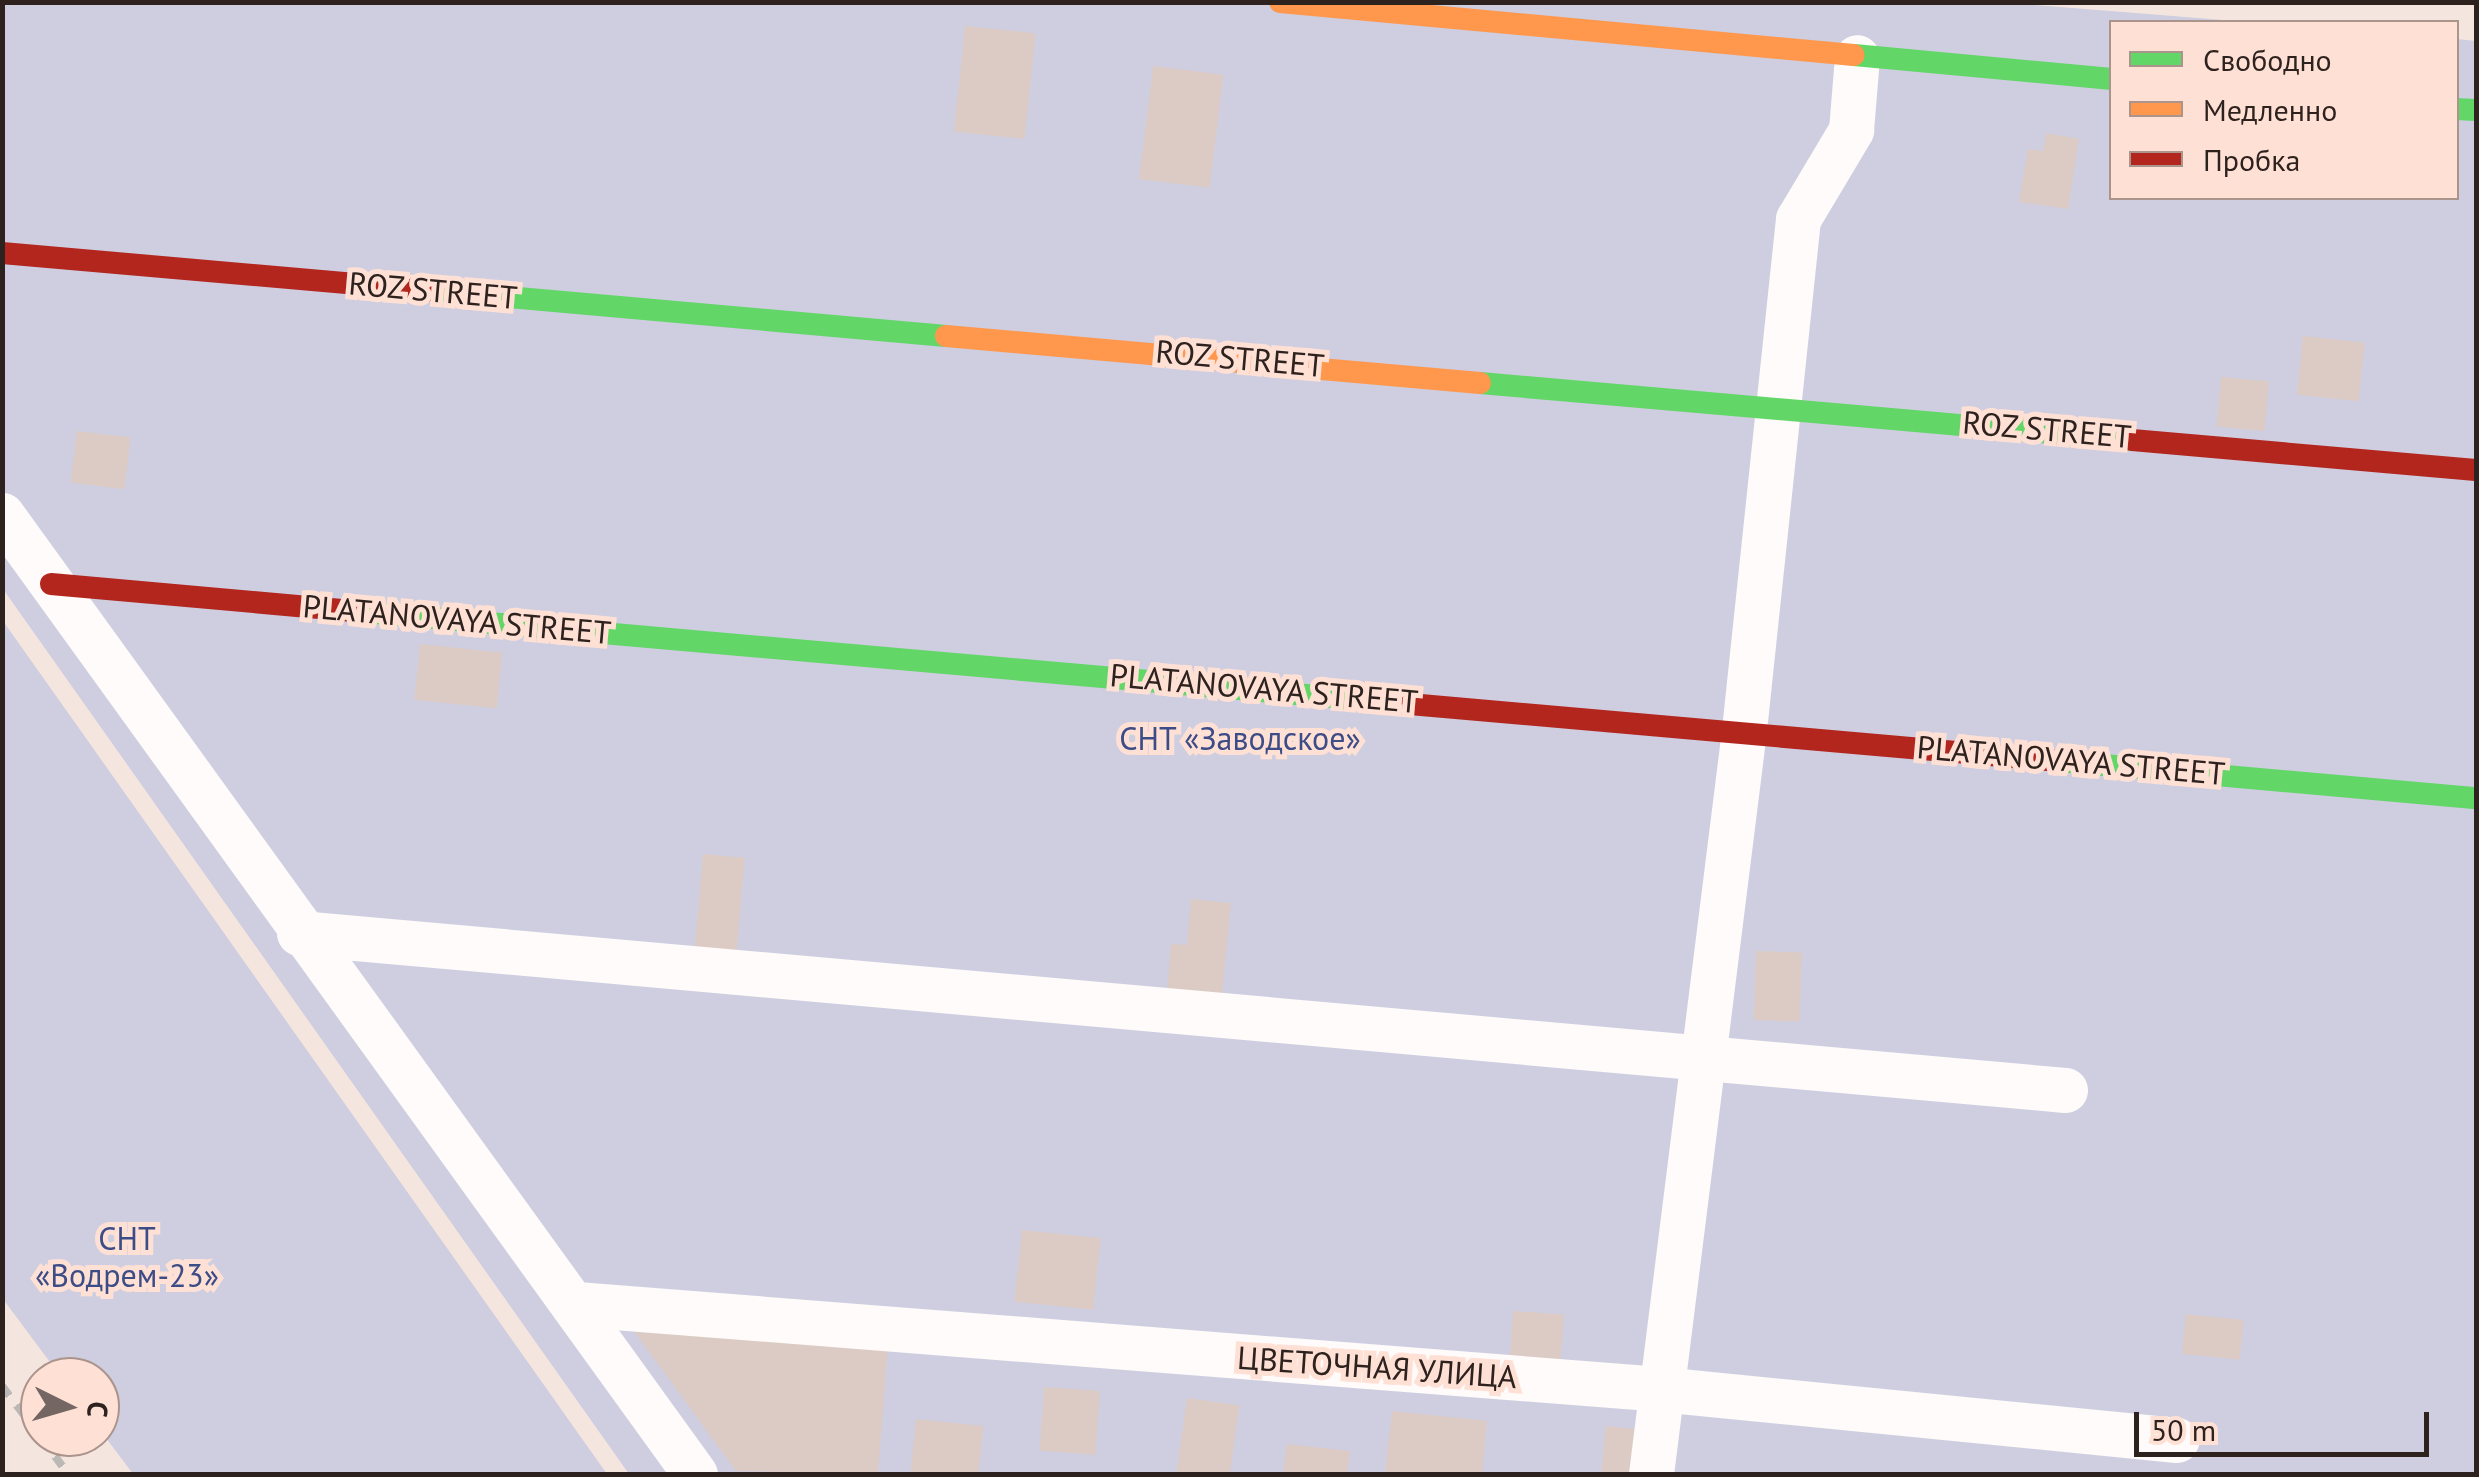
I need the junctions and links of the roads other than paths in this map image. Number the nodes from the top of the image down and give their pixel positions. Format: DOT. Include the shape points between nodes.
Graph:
graph roads {
  1 [pos="1280,2"];
  2 [pos="1857,57"];
  3 [pos="2109,79"];
  4 [pos="2,253"];
  5 [pos="1777,404"];
  6 [pos="2476,470"];
  7 [pos="2,515"];
  8 [pos="52,584"];
  9 [pos="1744,730"];
  10 [pos="2476,798"];
  11 [pos="299,933"];
  12 [pos="1703,1061"];
  13 [pos="2066,1090"];
  14 [pos="576,1304"];
  15 [pos="1660,1389"];
  16 [pos="2176,1440"];
  17 [pos="695,1474"];
  18 [pos="1651,1474"];
  1 -- 2 [label="street"];
  2 -- 3 [label="street"];
  2 -- 5 [label="street" via="1850,130 1798,219"];
  4 -- 5 [label="street, ROZ STREET"];
  5 -- 6 [label="street, ROZ STREET"];
  5 -- 9 [label="street"];
  7 -- 8 [label="street"];
  8 -- 9 [label="street, PLATANOVAYA STREET"];
  8 -- 11 [label="street"];
  9 -- 10 [label="street, PLATANOVAYA STREET"];
  9 -- 12 [label="street"];
  11 -- 12 [label="street"];
  11 -- 14 [label="street"];
  12 -- 13 [label="street"];
  12 -- 15 [label="street"];
  14 -- 15 [label="street, ЦВЕТОЧНАЯ УЛИЦА"];
  14 -- 17 [label="street"];
  15 -- 16 [label="street, ЦВЕТОЧНАЯ УЛИЦА"];
  15 -- 18 [label="street"];
}
